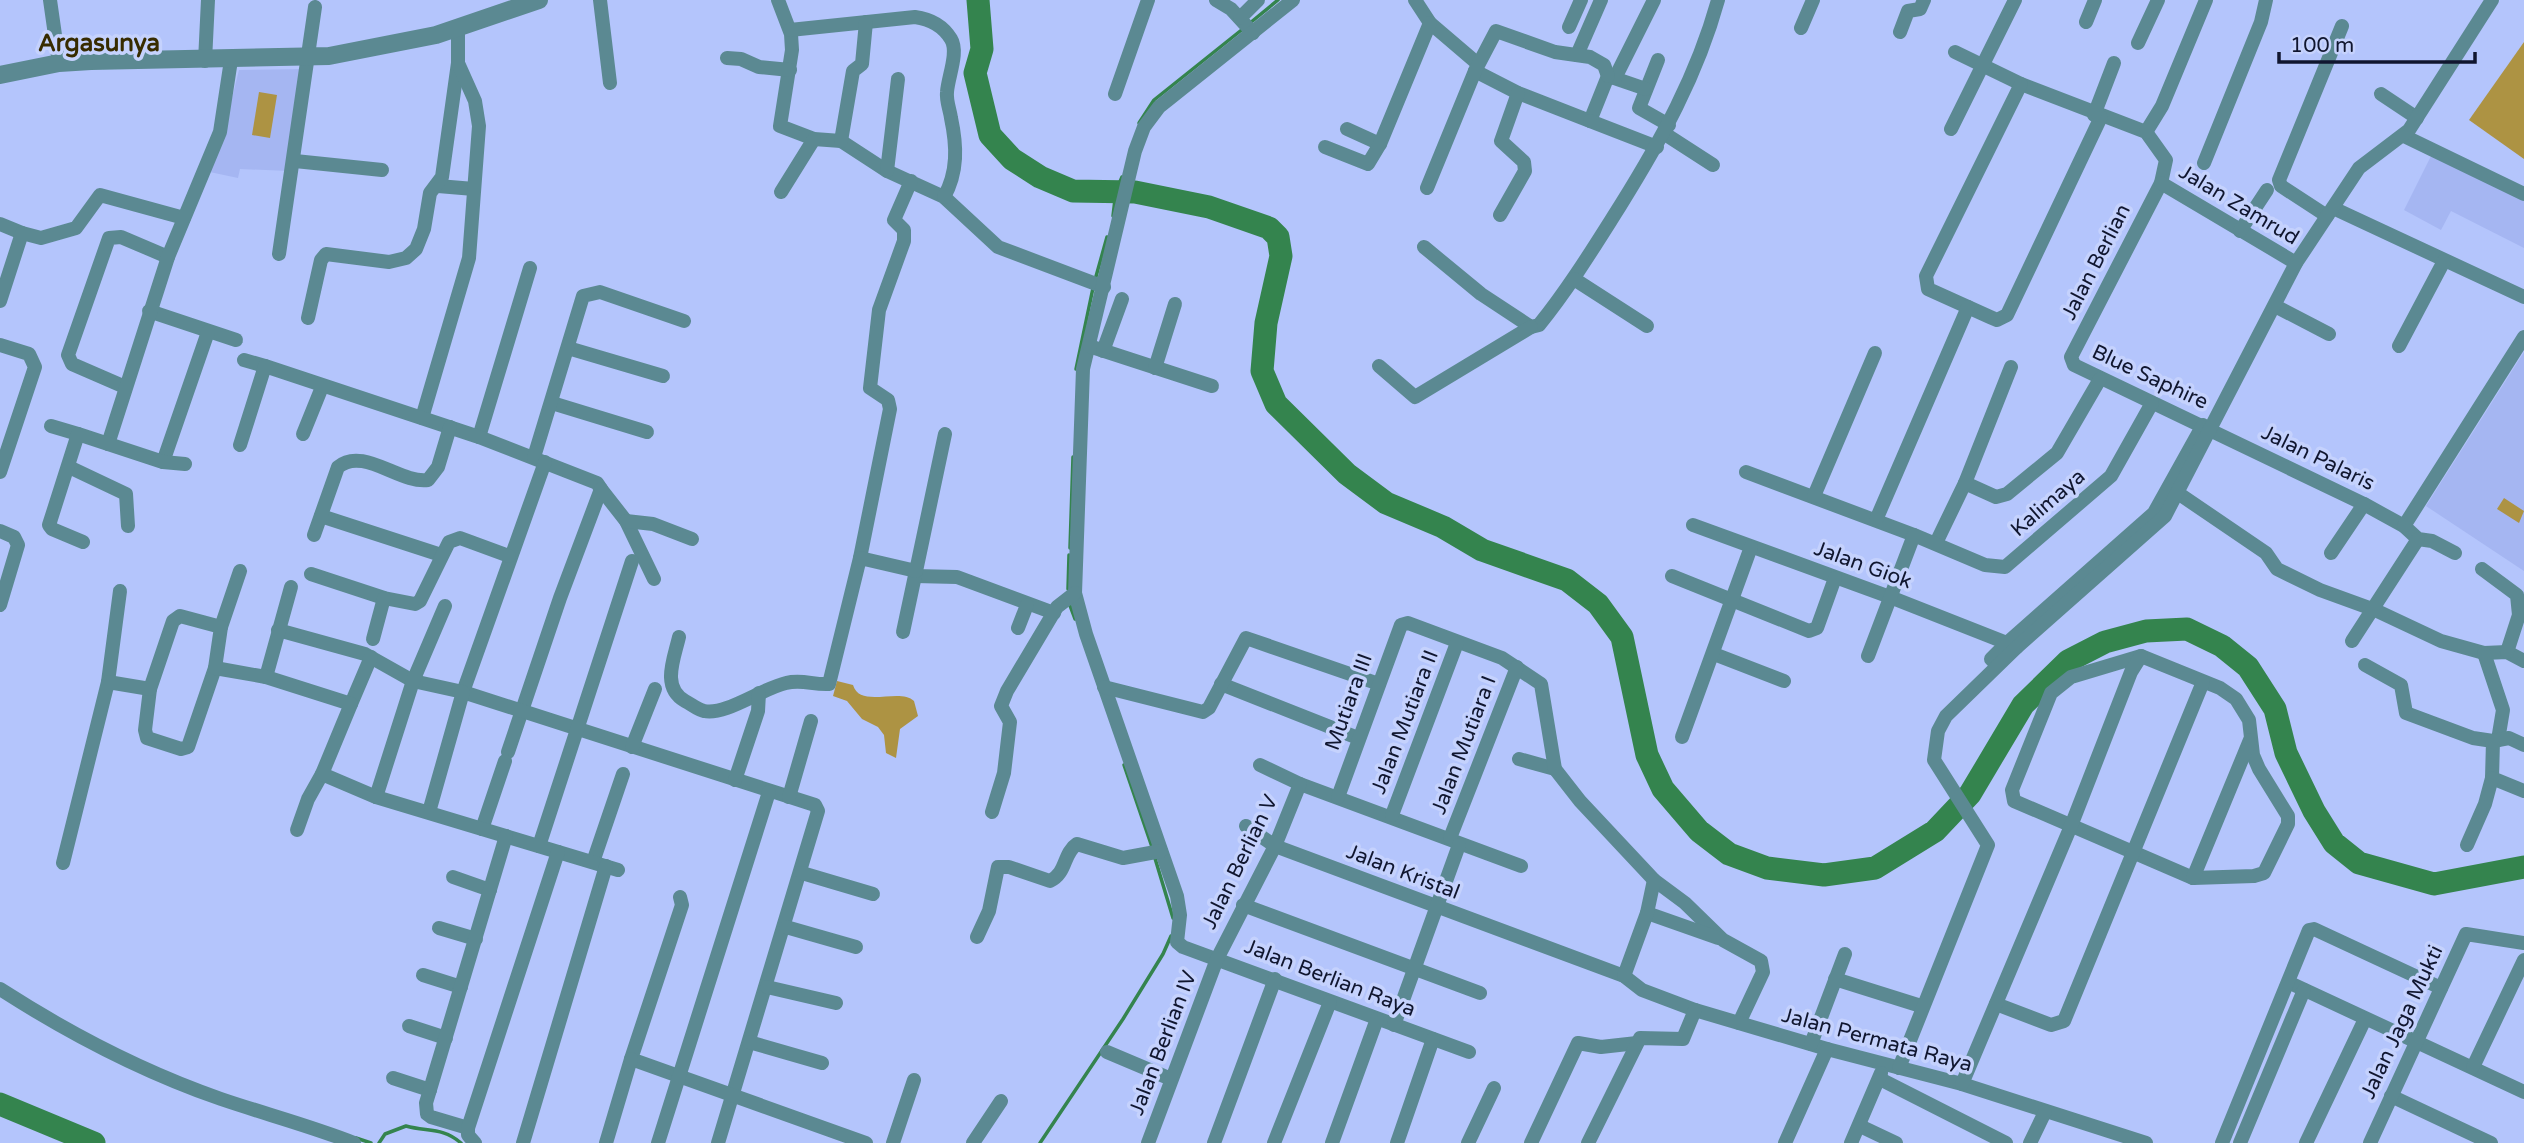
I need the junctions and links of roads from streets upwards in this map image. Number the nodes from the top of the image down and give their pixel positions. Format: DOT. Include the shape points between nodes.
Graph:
graph roads {
  1 [pos="50,0"];
  2 [pos="208,0"];
  3 [pos="539,0"];
  4 [pos="600,0"];
  5 [pos="778,0"];
  6 [pos="1149,0"];
  7 [pos="1216,0"];
  8 [pos="1258,0"];
  9 [pos="1293,0"];
  10 [pos="1415,0"];
  11 [pos="1581,0"];
  12 [pos="1601,0"];
  13 [pos="1654,0"];
  14 [pos="1718,0"];
  15 [pos="1813,0"];
  16 [pos="1924,0"];
  17 [pos="2015,0"];
  18 [pos="2095,0"];
  19 [pos="2158,0"];
  20 [pos="2206,0"];
  21 [pos="2266,0"];
  22 [pos="2492,0"];
  23 [pos="316,7"];
  24 [pos="866,22"];
  25 [pos="2086,22"];
  26 [pos="1430,23"];
  27 [pos="1247,25"];
  28 [pos="1569,26"];
  29 [pos="2342,26"];
  30 [pos="1801,28"];
  31 [pos="458,29"];
  32 [pos="790,30"];
  33 [pos="1899,32"];
  34 [pos="2138,43"];
  35 [pos="1955,52"];
  36 [pos="1577,55"];
  37 [pos="309,58"];
  38 [pos="727,58"];
  39 [pos="231,60"];
  40 [pos="1658,60"];
  41 [pos="205,61"];
  42 [pos="60,63"];
  43 [pos="458,63"];
  44 [pos="2114,63"];
  45 [pos="1985,65"];
  46 [pos="1476,67"];
  47 [pos="790,70"];
  48 [pos="0,75"];
  49 [pos="1611,77"];
  50 [pos="898,79"];
  51 [pos="610,83"];
  52 [pos="2021,84"];
  53 [pos="1646,89"];
  54 [pos="1518,93"];
  55 [pos="1115,94"];
  56 [pos="2381,94"];
  57 [pos="2098,116"];
  58 [pos="2417,118"];
  59 [pos="1590,121"];
  60 [pos="1951,128"];
  61 [pos="1348,129"];
  62 [pos="2146,132"];
  63 [pos="1663,135"];
  64 [pos="2404,136"];
  65 [pos="814,139"];
  66 [pos="841,141"];
  67 [pos="1380,144"];
  68 [pos="1325,148"];
  69 [pos="295,161"];
  70 [pos="2204,163"];
  71 [pos="1713,165"];
  72 [pos="382,170"];
  73 [pos="887,171"];
  74 [pos="911,181"];
  75 [pos="2161,183"];
  76 [pos="438,186"];
  77 [pos="1427,188"];
  78 [pos="474,189"];
  79 [pos="2267,190"];
  80 [pos="781,192"];
  81 [pos="2524,194"];
  82 [pos="944,197"];
  83 [pos="2330,212"];
  84 [pos="1500,215"];
  85 [pos="184,218"];
  86 [pos="0,224"];
  87 [pos="2241,232"];
  88 [pos="22,233"];
  89 [pos="1424,247"];
  90 [pos="279,254"];
  91 [pos="168,257"];
  92 [pos="2444,261"];
  93 [pos="2296,263"];
  94 [pos="530,268"];
  95 [pos="1574,279"];
  96 [pos="1099,285"];
  97 [pos="2524,297"];
  98 [pos="1122,299"];
  99 [pos="0,301"];
  100 [pos="1175,304"];
  101 [pos="2275,306"];
  102 [pos="1968,307"];
  103 [pos="149,311"];
  104 [pos="308,318"];
  105 [pos="684,321"];
  106 [pos="1647,326"];
  107 [pos="1531,327"];
  108 [pos="208,332"];
  109 [pos="2329,334"];
  110 [pos="2524,337"];
  111 [pos="236,340"];
  112 [pos="0,345"];
  113 [pos="2399,346"];
  114 [pos="568,348"];
  115 [pos="1096,348"];
  116 [pos="1875,352"];
  117 [pos="244,360"];
  118 [pos="2071,362"];
  119 [pos="265,366"];
  120 [pos="1379,366"];
  121 [pos="2011,367"];
  122 [pos="1155,368"];
  123 [pos="663,376"];
  124 [pos="2100,379"];
  125 [pos="1212,386"];
  126 [pos="125,387"];
  127 [pos="322,387"];
  128 [pos="552,402"];
  129 [pos="2152,403"];
  130 [pos="422,418"];
  131 [pos="51,426"];
  132 [pos="450,427"];
  133 [pos="2207,427"];
  134 [pos="647,432"];
  135 [pos="78,434"];
  136 [pos="303,434"];
  137 [pos="945,434"];
  138 [pos="480,438"];
  139 [pos="108,444"];
  140 [pos="240,445"];
  141 [pos="539,460"];
  142 [pos="163,463"];
  143 [pos="185,464"];
  144 [pos="69,467"];
  145 [pos="0,472"];
  146 [pos="1746,472"];
  147 [pos="1965,482"];
  148 [pos="601,489"];
  149 [pos="2173,490"];
  150 [pos="1814,496"];
  151 [pos="2364,504"];
  152 [pos="321,516"];
  153 [pos="1876,520"];
  154 [pos="626,521"];
  155 [pos="1693,525"];
  156 [pos="128,526"];
  157 [pos="2404,526"];
  158 [pos="0,531"];
  159 [pos="314,535"];
  160 [pos="1914,535"];
  161 [pos="692,539"];
  162 [pos="2418,539"];
  163 [pos="83,542"];
  164 [pos="1936,543"];
  165 [pos="1751,547"];
  166 [pos="2455,552"];
  167 [pos="2331,553"];
  168 [pos="441,555"];
  169 [pos="509,556"];
  170 [pos="860,558"];
  171 [pos="632,561"];
  172 [pos="2482,569"];
  173 [pos="240,571"];
  174 [pos="916,573"];
  175 [pos="311,574"];
  176 [pos="1672,576"];
  177 [pos="1835,578"];
  178 [pos="654,579"];
  179 [pos="291,587"];
  180 [pos="120,591"];
  181 [pos="1075,593"];
  182 [pos="1890,597"];
  183 [pos="384,598"];
  184 [pos="1733,599"];
  185 [pos="0,604"];
  186 [pos="1027,605"];
  187 [pos="445,606"];
  188 [pos="908,610"];
  189 [pos="2375,610"];
  190 [pos="1054,613"];
  191 [pos="924,614"];
  192 [pos="221,627"];
  193 [pos="1018,628"];
  194 [pos="278,631"];
  195 [pos="903,632"];
  196 [pos="679,637"];
  197 [pos="373,639"];
  198 [pos="2352,641"];
  199 [pos="1457,643"];
  200 [pos="2012,645"];
  201 [pos="2507,652"];
  202 [pos="2484,653"];
  203 [pos="1714,654"];
  204 [pos="1868,656"];
  205 [pos="2141,656"];
  206 [pos="371,657"];
  207 [pos="2524,661"];
  208 [pos="2365,665"];
  209 [pos="215,667"];
  210 [pos="1517,667"];
  211 [pos="266,677"];
  212 [pos="413,681"];
  213 [pos="1784,681"];
  214 [pos="108,682"];
  215 [pos="2203,682"];
  216 [pos="1221,684"];
  217 [pos="1378,684"];
  218 [pos="1104,687"];
  219 [pos="150,689"];
  220 [pos="655,689"];
  221 [pos="463,692"];
  222 [pos="759,692"];
  223 [pos="351,704"];
  224 [pos="522,712"];
  225 [pos="811,721"];
  226 [pos="578,729"];
  227 [pos="2251,736"];
  228 [pos="1682,737"];
  229 [pos="1358,738"];
  230 [pos="2496,741"];
  231 [pos="2524,745"];
  232 [pos="632,747"];
  233 [pos="1519,759"];
  234 [pos="1260,765"];
  235 [pos="1555,769"];
  236 [pos="322,774"];
  237 [pos="623,774"];
  238 [pos="2492,778"];
  239 [pos="735,780"];
  240 [pos="1300,784"];
  241 [pos="2524,791"];
  242 [pos="769,792"];
  243 [pos="376,797"];
  244 [pos="789,797"];
  245 [pos="1338,797"];
  246 [pos="429,812"];
  247 [pos="992,812"];
  248 [pos="1392,815"];
  249 [pos="1246,826"];
  250 [pos="2071,826"];
  251 [pos="482,829"];
  252 [pos="297,830"];
  253 [pos="506,836"];
  254 [pos="1455,841"];
  255 [pos="2467,845"];
  256 [pos="539,846"];
  257 [pos="1275,846"];
  258 [pos="558,852"];
  259 [pos="1157,853"];
  260 [pos="2132,853"];
  261 [pos="63,863"];
  262 [pos="606,866"];
  263 [pos="1521,866"];
  264 [pos="802,873"];
  265 [pos="453,877"];
  266 [pos="2193,878"];
  267 [pos="1654,880"];
  268 [pos="491,890"];
  269 [pos="873,894"];
  270 [pos="680,897"];
  271 [pos="1243,905"];
  272 [pos="1438,907"];
  273 [pos="1647,914"];
  274 [pos="786,927"];
  275 [pos="439,928"];
  276 [pos="977,937"];
  277 [pos="476,939"];
  278 [pos="1723,940"];
  279 [pos="2524,943"];
  280 [pos="856,947"];
  281 [pos="1845,954"];
  282 [pos="1217,958"];
  283 [pos="2524,960"];
  284 [pos="1414,970"];
  285 [pos="423,975"];
  286 [pos="1624,976"];
  287 [pos="1275,979"];
  288 [pos="1835,979"];
  289 [pos="2290,983"];
  290 [pos="461,987"];
  291 [pos="767,987"];
  292 [pos="2441,988"];
  293 [pos="0,989"];
  294 [pos="2304,990"];
  295 [pos="1480,993"];
  296 [pos="1330,1002"];
  297 [pos="836,1003"];
  298 [pos="1996,1004"];
  299 [pos="1921,1006"];
  300 [pos="1695,1010"];
  301 [pos="1377,1019"];
  302 [pos="2365,1019"];
  303 [pos="1739,1023"];
  304 [pos="409,1026"];
  305 [pos="1394,1026"];
  306 [pos="446,1038"];
  307 [pos="1433,1039"];
  308 [pos="2416,1040"];
  309 [pos="749,1042"];
  310 [pos="1637,1043"];
  311 [pos="1811,1044"];
  312 [pos="1827,1049"];
  313 [pos="1107,1052"];
  314 [pos="1469,1052"];
  315 [pos="631,1059"];
  316 [pos="822,1063"];
  317 [pos="2473,1067"];
  318 [pos="1899,1068"];
  319 [pos="1882,1072"];
  320 [pos="680,1076"];
  321 [pos="393,1078"];
  322 [pos="1171,1079"];
  323 [pos="915,1080"];
  324 [pos="1962,1084"];
  325 [pos="1494,1088"];
  326 [pos="430,1090"];
  327 [pos="2524,1091"];
  328 [pos="733,1094"];
  329 [pos="2391,1096"];
  330 [pos="1001,1101"];
  331 [pos="2045,1112"];
  332 [pos="1860,1126"];
  333 [pos="468,1128"];
  334 [pos="2110,1139"];
  335 [pos="355,1143"];
  336 [pos="475,1143"];
  337 [pos="523,1143"];
  338 [pos="606,1143"];
  339 [pos="658,1143"];
  340 [pos="718,1143"];
  341 [pos="866,1143"];
  342 [pos="893,1143"];
  343 [pos="973,1143"];
  344 [pos="1148,1143"];
  345 [pos="1214,1143"];
  346 [pos="1274,1143"];
  347 [pos="1332,1143"];
  348 [pos="1397,1143"];
  349 [pos="1468,1143"];
  350 [pos="1531,1143"];
  351 [pos="1588,1143"];
  352 [pos="1785,1143"];
  353 [pos="1852,1143"];
  354 [pos="1896,1143"];
  355 [pos="2006,1143"];
  356 [pos="2030,1143"];
  357 [pos="2146,1143"];
  358 [pos="2222,1143"];
  359 [pos="2240,1143"];
  360 [pos="2306,1143"];
  361 [pos="2370,1143"];
  362 [pos="2491,1143"];
  1 -- 42 [label="street"];
  2 -- 41 [label="street"];
  3 -- 31 [label="street"];
  4 -- 51 [label="street"];
  5 -- 32 [label="street"];
  6 -- 55 [label="street"];
  7 -- 27 [label="street"];
  8 -- 27 [label="street"];
  9 -- 27 [label="street"];
  10 -- 26 [label="street"];
  11 -- 28 [label="street"];
  12 -- 36 [label="street"];
  13 -- 49 [label="street"];
  14 -- 63 [label="street" via="1695,71"];
  15 -- 30 [label="street"];
  16 -- 33 [label="street" via="1920,9 1908,11"];
  17 -- 45 [label="street"];
  18 -- 25 [label="street"];
  19 -- 34 [label="street"];
  20 -- 62 [label="street" via="2162,106"];
  21 -- 70 [label="street"];
  22 -- 58 [label="street"];
  23 -- 37 [label="street"];
  24 -- 32 [label="street"];
  24 -- 66 [label="street" via="863,64 853,71"];
  24 -- 82 [label="street" via="925,19 951,39 954,53 946,96 956,160"];
  26 -- 46 [label="street"];
  26 -- 67 [label="street"];
  27 -- 96 [label="street" via="1152,114 1128,176"];
  29 -- 83 [label="street" via="2279,180 2281,186"];
  31 -- 37 [label="street"];
  31 -- 43 [label="street"];
  32 -- 47 [label="street"];
  35 -- 45 [label="street"];
  36 -- 46 [label="street" via="1496,31"];
  36 -- 49 [label="street" via="1601,63"];
  37 -- 39 [label="street"];
  37 -- 69 [label="street"];
  38 -- 47 [label="street"];
  39 -- 41 [label="street"];
  39 -- 85 [label="street" via="220,132"];
  40 -- 53 [label="street"];
  41 -- 42 [label="street"];
  42 -- 48 [label="street"];
  43 -- 76 [label="street"];
  43 -- 78 [label="street" via="478,114"];
  44 -- 57 [label="street"];
  45 -- 52 [label="street"];
  45 -- 60 [label="street"];
  46 -- 54 [label="street"];
  46 -- 77 [label="street"];
  47 -- 65 [label="street" via="780,127"];
  49 -- 53 [label="street"];
  49 -- 59 [label="street"];
  50 -- 73 [label="street"];
  52 -- 57 [label="street"];
  52 -- 102 [label="street" via="1926,276 1928,289"];
  53 -- 63 [label="street" via="1639,108"];
  54 -- 59 [label="street"];
  54 -- 84 [label="street" via="1501,141 1524,162 1525,171"];
  56 -- 58 [label="street"];
  57 -- 62 [label="street"];
  57 -- 102 [label="street" via="2007,315 1997,320"];
  58 -- 64 [label="street"];
  59 -- 63 [label="street"];
  61 -- 67 [label="street"];
  62 -- 75 [label="street" via="2166,160"];
  63 -- 71 [label="street"];
  63 -- 95 [label="street"];
  64 -- 81 [label="street"];
  64 -- 83 [label="street" via="2369,158"];
  65 -- 66 [label="street"];
  65 -- 80 [label="street"];
  66 -- 73 [label="street"];
  67 -- 68 [label="street" via="1365,164"];
  69 -- 72 [label="street"];
  69 -- 90 [label="street"];
  73 -- 74 [label="street"];
  74 -- 82 [label="street"];
  74 -- 170 [label="street" via="894,220 904,230 904,241 878,316 870,388 888,400 890,409"];
  75 -- 87 [label="street, Jalan Zamrud"];
  75 -- 118 [label="street, Jalan Berlian"];
  76 -- 78 [label="street"];
  76 -- 104 [label="street" via="430,193 424,229 412,254 389,262 332,253 323,256"];
  78 -- 130 [label="street" via="466,274"];
  79 -- 87 [label="street"];
  82 -- 96 [label="street" via="998,247"];
  83 -- 92 [label="street"];
  83 -- 93 [label="street"];
  85 -- 88 [label="street" via="100,195 76,228 41,238"];
  85 -- 91 [label="street"];
  86 -- 88 [label="street"];
  87 -- 93 [label="street, Jalan Zamrud"];
  88 -- 99 [label="street"];
  89 -- 107 [label="street" via="1481,294"];
  91 -- 103 [label="street"];
  91 -- 126 [label="street" via="121,237 108,238 72,342 68,355 72,365"];
  92 -- 97 [label="street"];
  92 -- 113 [label="street"];
  93 -- 101 [label="street"];
  94 -- 138 [label="street"];
  95 -- 106 [label="street"];
  95 -- 107 [label="street" via="1539,326"];
  96 -- 115 [label="street"];
  98 -- 115 [label="street"];
  100 -- 122 [label="street"];
  101 -- 109 [label="street"];
  101 -- 133 [label="street"];
  102 -- 153 [label="street"];
  103 -- 108 [label="street"];
  103 -- 126 [label="street"];
  105 -- 114 [label="street" via="593,292 583,296"];
  107 -- 120 [label="street" via="1415,397"];
  108 -- 111 [label="street"];
  108 -- 142 [label="street"];
  110 -- 157 [label="street"];
  112 -- 145 [label="street" via="29,354 35,367"];
  114 -- 123 [label="street"];
  114 -- 128 [label="street"];
  115 -- 122 [label="street"];
  115 -- 181 [label="street" via="1083,369"];
  116 -- 150 [label="street"];
  117 -- 119 [label="street"];
  118 -- 124 [label="street, Blue Saphire"];
  119 -- 127 [label="street"];
  119 -- 140 [label="street"];
  121 -- 147 [label="street"];
  122 -- 125 [label="street"];
  124 -- 129 [label="street, Blue Saphire"];
  124 -- 147 [label="street" via="2057,453 2007,494 1996,496"];
  126 -- 139 [label="street"];
  127 -- 130 [label="street"];
  127 -- 136 [label="street"];
  128 -- 134 [label="street"];
  128 -- 141 [label="street"];
  129 -- 133 [label="street, Blue Saphire"];
  129 -- 164 [label="street, Kalimaya" via="2111,476 2005,567 1986,565"];
  130 -- 132 [label="street"];
  131 -- 135 [label="street"];
  132 -- 138 [label="street"];
  132 -- 152 [label="street" via="438,467 428,480 358,461 343,463"];
  133 -- 149 [label="street"];
  133 -- 151 [label="street, Jalan Palaris"];
  135 -- 139 [label="street"];
  135 -- 144 [label="street"];
  137 -- 174 [label="street"];
  138 -- 141 [label="street"];
  139 -- 142 [label="street"];
  141 -- 148 [label="street" via="592,480"];
  141 -- 169 [label="street"];
  142 -- 143 [label="street"];
  144 -- 156 [label="street" via="126,494"];
  144 -- 163 [label="street" via="49,525"];
  146 -- 150 [label="street"];
  147 -- 164 [label="street"];
  148 -- 154 [label="street"];
  148 -- 224 [label="street"];
  149 -- 189 [label="street" via="2266,553 2272,564 2292,578"];
  149 -- 200 [label="street" via="2165,516"];
  150 -- 153 [label="street"];
  151 -- 157 [label="street, Jalan Palaris"];
  151 -- 167 [label="street"];
  152 -- 159 [label="street"];
  152 -- 168 [label="street"];
  153 -- 160 [label="street"];
  154 -- 161 [label="street" via="653,524"];
  154 -- 178 [label="street"];
  155 -- 165 [label="street, Jalan Giok"];
  157 -- 162 [label="street, Jalan Palaris"];
  158 -- 185 [label="street" via="14,537 18,545"];
  160 -- 164 [label="street"];
  160 -- 182 [label="street"];
  162 -- 166 [label="street"];
  162 -- 189 [label="street"];
  165 -- 177 [label="street, Jalan Giok"];
  165 -- 184 [label="street"];
  168 -- 169 [label="street" via="449,542 460,538"];
  168 -- 183 [label="street" via="420,601 408,605"];
  169 -- 221 [label="street"];
  170 -- 174 [label="street"];
  170 -- 222 [label="street" via="829,684 803,680"];
  171 -- 226 [label="street"];
  172 -- 201 [label="street" via="2517,595 2519,615"];
  173 -- 192 [label="street"];
  174 -- 186 [label="street" via="957,578"];
  174 -- 188 [label="street"];
  175 -- 183 [label="street"];
  176 -- 184 [label="street"];
  177 -- 182 [label="street, Jalan Giok"];
  177 -- 184 [label="street" via="1817,628 1811,631"];
  179 -- 194 [label="street"];
  180 -- 214 [label="street"];
  181 -- 190 [label="street" via="1065,597"];
  181 -- 218 [label="street"];
  182 -- 200 [label="street, Jalan Giok"];
  182 -- 204 [label="street"];
  183 -- 197 [label="street"];
  184 -- 203 [label="street"];
  186 -- 190 [label="street"];
  186 -- 193 [label="street"];
  187 -- 212 [label="street"];
  188 -- 191 [label="street"];
  188 -- 195 [label="street"];
  189 -- 198 [label="street"];
  189 -- 202 [label="street" via="2441,641"];
  190 -- 247 [label="street" via="1012,677 1001,706 1010,722 1004,773"];
  192 -- 209 [label="street"];
  192 -- 219 [label="street" via="176,617"];
  194 -- 206 [label="street"];
  194 -- 211 [label="street"];
  196 -- 222 [label="street" via="671,671 676,696 704,711 720,711"];
  199 -- 210 [label="street"];
  199 -- 217 [label="street, Mutiara III" via="1403,624"];
  199 -- 248 [label="street, Jalan Mutiara II"];
  200 -- 299 [label="street" via="1946,716 1938,732 1934,760 1988,845"];
  201 -- 202 [label="street"];
  201 -- 207 [label="street"];
  202 -- 230 [label="street" via="2503,710"];
  203 -- 213 [label="street"];
  203 -- 228 [label="street"];
  205 -- 215 [label="street"];
  205 -- 250 [label="street" via="2131,671"];
  205 -- 250 [label="street" via="2071,677 2051,693 2043,707 2012,797"];
  206 -- 212 [label="street"];
  206 -- 223 [label="street"];
  208 -- 230 [label="street" via="2401,685 2406,713 2473,738"];
  209 -- 211 [label="street"];
  209 -- 219 [label="street" via="188,747 181,749 147,737"];
  210 -- 235 [label="street" via="1541,684"];
  210 -- 254 [label="street, Jalan Mutiara I"];
  211 -- 223 [label="street"];
  212 -- 221 [label="street"];
  212 -- 243 [label="street"];
  214 -- 219 [label="street"];
  214 -- 261 [label="street"];
  215 -- 227 [label="street" via="2236,699 2249,720"];
  215 -- 260 [label="street"];
  216 -- 217 [label="street" via="1246,638"];
  216 -- 218 [label="street" via="1209,708 1198,713"];
  216 -- 229 [label="street"];
  217 -- 229 [label="street, Mutiara III"];
  218 -- 259 [label="street"];
  220 -- 232 [label="street"];
  221 -- 224 [label="street"];
  221 -- 246 [label="street"];
  222 -- 239 [label="street" via="758,711"];
  223 -- 236 [label="street"];
  224 -- 226 [label="street"];
  224 -- 251 [label="street"];
  225 -- 244 [label="street"];
  226 -- 232 [label="street"];
  226 -- 256 [label="street"];
  227 -- 266 [label="street"];
  227 -- 266 [label="street" via="2253,755 2288,816 2288,824 2264,873"];
  229 -- 245 [label="street, Mutiara III"];
  230 -- 231 [label="street" via="2513,738"];
  230 -- 238 [label="street"];
  232 -- 239 [label="street"];
  233 -- 235 [label="street"];
  234 -- 240 [label="street"];
  235 -- 267 [label="street"];
  236 -- 243 [label="street"];
  236 -- 252 [label="street"];
  237 -- 262 [label="street"];
  238 -- 241 [label="street"];
  238 -- 255 [label="street"];
  239 -- 242 [label="street"];
  240 -- 245 [label="street"];
  240 -- 257 [label="street, Jalan Berlian V"];
  242 -- 244 [label="street"];
  242 -- 320 [label="street"];
  243 -- 246 [label="street"];
  244 -- 264 [label="street" via="815,805 818,811"];
  245 -- 248 [label="street"];
  246 -- 251 [label="street"];
  248 -- 254 [label="street"];
  249 -- 257 [label="street, Jalan Kristal"];
  250 -- 260 [label="street"];
  250 -- 298 [label="street"];
  251 -- 253 [label="street"];
  253 -- 256 [label="street"];
  253 -- 268 [label="street"];
  254 -- 263 [label="street"];
  254 -- 272 [label="street, Jalan Mutiara I"];
  256 -- 258 [label="street"];
  257 -- 271 [label="street, Jalan Berlian V"];
  257 -- 272 [label="street, Jalan Kristal"];
  258 -- 262 [label="street"];
  258 -- 333 [label="street"];
  259 -- 276 [label="street" via="1123,858 1077,844 1061,873 1050,881 998,867 989,911"];
  259 -- 282 [label="street, Jalan Berlian Raya" via="1177,896 1177,942"];
  260 -- 266 [label="street"];
  260 -- 298 [label="street" via="2064,1021 2051,1025"];
  262 -- 337 [label="street"];
  264 -- 269 [label="street"];
  264 -- 274 [label="street"];
  265 -- 268 [label="street"];
  267 -- 273 [label="street"];
  267 -- 278 [label="street"];
  268 -- 277 [label="street"];
  270 -- 315 [label="street" via="682,905"];
  271 -- 282 [label="street, Jalan Berlian V"];
  271 -- 284 [label="street"];
  272 -- 284 [label="street, Jalan Mutiara I"];
  272 -- 286 [label="street, Jalan Kristal"];
  273 -- 278 [label="street"];
  273 -- 286 [label="street"];
  274 -- 280 [label="street"];
  274 -- 291 [label="street"];
  275 -- 277 [label="street"];
  277 -- 290 [label="street"];
  278 -- 303 [label="street" via="1761,961 1764,968"];
  279 -- 292 [label="street, Jalan Jaga Mukti" via="2466,934"];
  281 -- 288 [label="street"];
  282 -- 287 [label="street, Jalan Berlian Raya"];
  282 -- 322 [label="street, Jalan Berlian IV"];
  283 -- 317 [label="street"];
  284 -- 295 [label="street"];
  284 -- 305 [label="street, Jalan Mutiara I"];
  285 -- 290 [label="street"];
  286 -- 300 [label="street, Jalan Permata Raya" via="1642,990"];
  287 -- 296 [label="street, Jalan Berlian Raya"];
  287 -- 345 [label="street"];
  288 -- 299 [label="street"];
  288 -- 311 [label="street"];
  289 -- 292 [label="street" via="2304,937 2314,929"];
  289 -- 294 [label="street"];
  289 -- 358 [label="street"];
  290 -- 306 [label="street"];
  291 -- 297 [label="street"];
  291 -- 309 [label="street"];
  292 -- 308 [label="street, Jalan Jaga Mukti"];
  293 -- 335 [label="street" via="81,1040 131,1062 221,1099"];
  294 -- 302 [label="street"];
  294 -- 359 [label="street"];
  296 -- 301 [label="street, Jalan Berlian Raya"];
  296 -- 346 [label="street"];
  298 -- 324 [label="street"];
  299 -- 318 [label="street"];
  300 -- 303 [label="street, Jalan Permata Raya"];
  300 -- 310 [label="street" via="1683,1039 1640,1038"];
  301 -- 305 [label="street, Jalan Berlian Raya"];
  301 -- 347 [label="street"];
  302 -- 308 [label="street"];
  302 -- 360 [label="street"];
  303 -- 311 [label="street, Jalan Permata Raya"];
  304 -- 306 [label="street"];
  305 -- 307 [label="street, Jalan Berlian Raya"];
  306 -- 326 [label="street"];
  307 -- 314 [label="street, Jalan Berlian Raya"];
  307 -- 348 [label="street"];
  308 -- 317 [label="street"];
  308 -- 329 [label="street, Jalan Jaga Mukti"];
  309 -- 316 [label="street"];
  309 -- 328 [label="street"];
  310 -- 350 [label="street" via="1601,1048 1582,1042 1574,1050"];
  310 -- 351 [label="street"];
  311 -- 312 [label="street, Jalan Permata Raya"];
  312 -- 319 [label="street, Jalan Permata Raya"];
  312 -- 352 [label="street"];
  313 -- 322 [label="street"];
  315 -- 320 [label="street"];
  315 -- 338 [label="street"];
  317 -- 327 [label="street"];
  318 -- 319 [label="street, Jalan Permata Raya"];
  318 -- 324 [label="street, Jalan Permata Raya"];
  319 -- 332 [label="street"];
  319 -- 355 [label="street"];
  320 -- 328 [label="street"];
  320 -- 339 [label="street"];
  321 -- 326 [label="street"];
  322 -- 344 [label="street, Jalan Berlian IV"];
  323 -- 342 [label="street"];
  324 -- 331 [label="street, Jalan Permata Raya"];
  325 -- 349 [label="street"];
  326 -- 333 [label="street" via="427,1114"];
  328 -- 340 [label="street"];
  328 -- 341 [label="street"];
  329 -- 361 [label="street, Jalan Jaga Mukti"];
  329 -- 362 [label="street"];
  330 -- 343 [label="street"];
  331 -- 334 [label="street, Jalan Permata Raya"];
  331 -- 356 [label="street"];
  332 -- 353 [label="street"];
  332 -- 354 [label="street"];
  333 -- 336 [label="street"];
  334 -- 357 [label="street, Jalan Permata Raya"];
}
